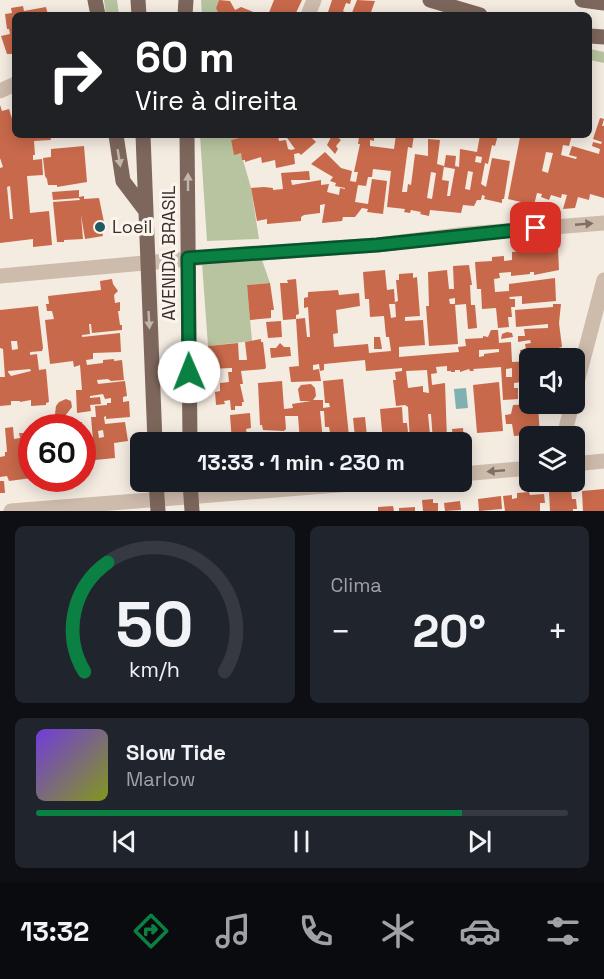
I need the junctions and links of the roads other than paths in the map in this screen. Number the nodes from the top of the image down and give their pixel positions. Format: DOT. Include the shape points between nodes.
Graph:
graph roads {
  1 [pos="430,0"];
  2 [pos="582,0"];
  3 [pos="603,2"];
  4 [pos="470,12"];
  5 [pos="116,138"];
  6 [pos="142,138"];
  7 [pos="187,138"];
  8 [pos="145,210"];
  9 [pos="604,223"];
  10 [pos="188,258"];
  11 [pos="146,262"];
  12 [pos="0,276"];
  13 [pos="604,280"];
  14 [pos="585,352"];
  15 [pos="154,432"];
  16 [pos="190,432"];
  17 [pos="604,461"];
  18 [pos="585,463"];
  19 [pos="519,469"];
  20 [pos="472,473"];
  21 [pos="244,492"];
  22 [pos="191,496"];
  23 [pos="158,505"];
  24 [pos="11,511"];
  1 -- 4 [label="main road"];
  2 -- 3 [label="main road"];
  5 -- 8 [label="main road, AVENIDA BRASIL, one-way" via="123,181"];
  6 -- 8 [label="main road, AVENIDA BRASIL"];
  10 -- 7 [label="main road, AVENIDA BRASIL, one-way"];
  8 -- 11 [label="main road, AVENIDA BRASIL"];
  10 -- 9 [label="street, one-way"];
  10 -- 11 [label="street"];
  10 -- 16 [label="main road, AVENIDA BRASIL"];
  11 -- 12 [label="street"];
  11 -- 15 [label="main road, AVENIDA BRASIL, one-way"];
  13 -- 14 [label="street"];
  17 -- 18 [label="street"];
  19 -- 20 [label="street, one-way"];
  21 -- 22 [label="street"];
  22 -- 23 [label="street"];
  23 -- 24 [label="street"];
}
